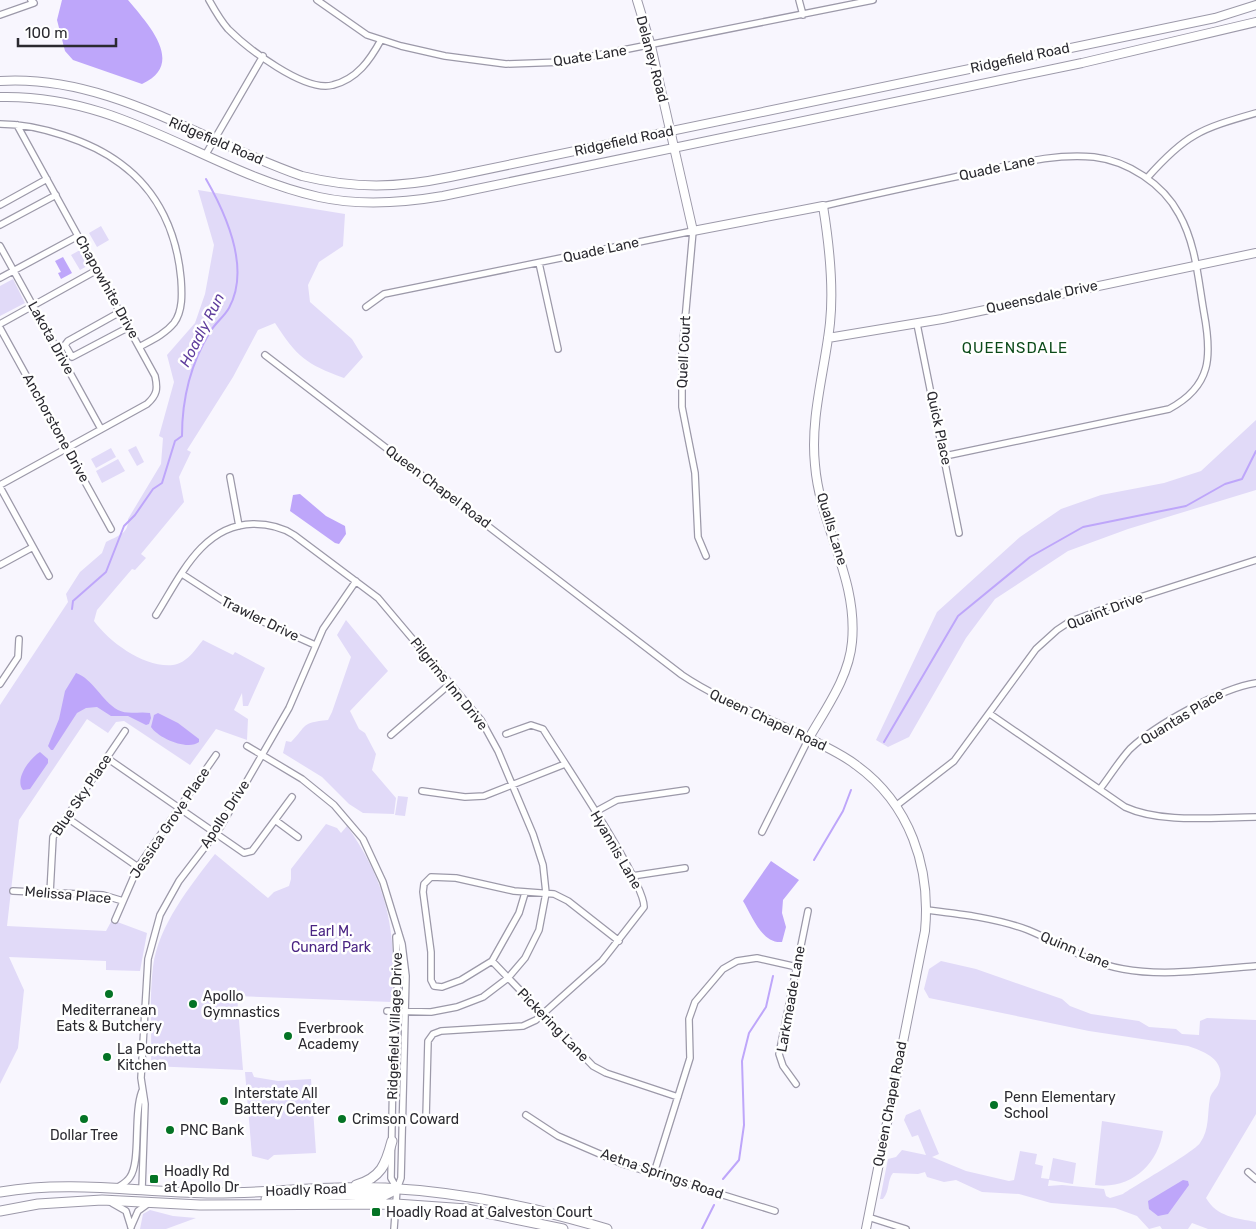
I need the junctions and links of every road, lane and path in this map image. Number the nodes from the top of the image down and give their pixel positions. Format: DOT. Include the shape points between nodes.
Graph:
graph roads {
  1 [pos="209,0"];
  2 [pos="317,0"];
  3 [pos="637,0"];
  4 [pos="799,0"];
  5 [pos="874,0"];
  6 [pos="32,1"];
  7 [pos="1256,5"];
  8 [pos="0,15"];
  9 [pos="803,15"];
  10 [pos="1256,22"];
  11 [pos="381,40"];
  12 [pos="651,46"];
  13 [pos="263,56"];
  14 [pos="0,81"];
  15 [pos="0,97"];
  16 [pos="1256,113"];
  17 [pos="0,124"];
  18 [pos="17,125"];
  19 [pos="670,132"];
  20 [pos="213,140"];
  21 [pos="674,148"];
  22 [pos="206,154"];
  23 [pos="1147,178"];
  24 [pos="47,179"];
  25 [pos="56,195"];
  26 [pos="0,205"];
  27 [pos="823,206"];
  28 [pos="0,225"];
  29 [pos="693,231"];
  30 [pos="78,236"];
  31 [pos="0,246"];
  32 [pos="1256,253"];
  33 [pos="539,263"];
  34 [pos="1196,267"];
  35 [pos="97,270"];
  36 [pos="14,271"];
  37 [pos="0,278"];
  38 [pos="33,306"];
  39 [pos="366,307"];
  40 [pos="120,312"];
  41 [pos="0,324"];
  42 [pos="917,324"];
  43 [pos="129,327"];
  44 [pos="0,328"];
  45 [pos="828,338"];
  46 [pos="140,347"];
  47 [pos="558,349"];
  48 [pos="266,356"];
  49 [pos="101,429"];
  50 [pos="67,448"];
  51 [pos="945,456"];
  52 [pos="230,477"];
  53 [pos="0,486"];
  54 [pos="239,526"];
  55 [pos="111,529"];
  56 [pos="959,533"];
  57 [pos="33,547"];
  58 [pos="706,556"];
  59 [pos="1256,560"];
  60 [pos="0,564"];
  61 [pos="182,574"];
  62 [pos="49,576"];
  63 [pos="356,581"];
  64 [pos="156,615"];
  65 [pos="18,639"];
  66 [pos="315,645"];
  67 [pos="451,683"];
  68 [pos="1256,683"];
  69 [pos="0,684"];
  70 [pos="990,714"];
  71 [pos="125,731"];
  72 [pos="506,734"];
  73 [pos="391,735"];
  74 [pos="809,738"];
  75 [pos="248,746"];
  76 [pos="216,755"];
  77 [pos="262,755"];
  78 [pos="107,758"];
  79 [pos="565,764"];
  80 [pos="512,785"];
  81 [pos="686,790"];
  82 [pos="1100,790"];
  83 [pos="422,791"];
  84 [pos="292,797"];
  85 [pos="897,805"];
  86 [pos="179,808"];
  87 [pos="595,812"];
  88 [pos="66,817"];
  89 [pos="1256,817"];
  90 [pos="275,820"];
  91 [pos="762,832"];
  92 [pos="216,833"];
  93 [pos="298,837"];
  94 [pos="138,867"];
  95 [pos="685,868"];
  96 [pos="632,876"];
  97 [pos="13,891"];
  98 [pos="50,893"];
  99 [pos="525,893"];
  100 [pos="546,893"];
  101 [pos="123,901"];
  102 [pos="927,910"];
  103 [pos="808,911"];
  104 [pos="116,920"];
  105 [pos="395,922"];
  106 [pos="619,941"];
  107 [pos="492,961"];
  108 [pos="1256,966"];
  109 [pos="797,967"];
  110 [pos="508,978"];
  111 [pos="387,1011"];
  112 [pos="396,1012"];
  113 [pos="406,1012"];
  114 [pos="543,1014"];
  115 [pos="796,1084"];
  116 [pos="142,1091"];
  117 [pos="678,1097"];
  118 [pos="526,1115"];
  119 [pos="426,1118"];
  120 [pos="392,1141"];
  121 [pos="1248,1172"];
  122 [pos="654,1173"];
  123 [pos="1256,1178"];
  124 [pos="118,1187"];
  125 [pos="346,1188"];
  126 [pos="142,1189"];
  127 [pos="397,1189"];
  128 [pos="0,1192"];
  129 [pos="102,1200"];
  130 [pos="132,1201"];
  131 [pos="153,1201"];
  132 [pos="396,1204"];
  133 [pos="224,1205"];
  134 [pos="0,1211"];
  135 [pos="775,1211"];
  136 [pos="868,1217"];
  137 [pos="131,1228"];
  138 [pos="394,1229"];
  139 [pos="563,1229"];
  140 [pos="607,1229"];
  141 [pos="866,1229"];
  142 [pos="906,1229"];
  1 -- 13 [label="street" via="227,28"];
  2 -- 11 [label="street, Quate Lane" via="367,35"];
  3 -- 12 [label="main road, Delaney Road"];
  4 -- 9 [label="street"];
  5 -- 9 [label="street, Quate Lane"];
  6 -- 8 [label="street"];
  7 -- 19 [label="main road, Ridgefield Road" via="1216,18"];
  9 -- 12 [label="street, Quate Lane"];
  10 -- 21 [label="main road, Ridgefield Road" via="1082,63"];
  11 -- 12 [label="street, Quate Lane" via="445,56 506,64 563,62"];
  11 -- 13 [label="street" via="370,60 359,71 332,86 316,86 296,78"];
  12 -- 19 [label="main road, Delaney Road"];
  13 -- 20 [label="street"];
  14 -- 20 [label="main road, Ridgefield Road" via="52,83 98,93"];
  15 -- 22 [label="main road, Ridgefield Road" via="50,100 93,108"];
  16 -- 23 [label="street" via="1192,135"];
  17 -- 18 [label="street"];
  18 -- 24 [label="street, Chapowhite Drive"];
  18 -- 46 [label="street" via="35,127 93,147 122,164 156,200 169,224 180,264 180,310 161,335"];
  19 -- 20 [label="main road, Ridgefield Road" via="419,183 379,187 337,184 302,176"];
  19 -- 21 [label="main road, Delaney Road"];
  20 -- 22 [label="street"];
  21 -- 22 [label="main road, Ridgefield Road" via="437,197 383,203 310,195 275,184"];
  21 -- 29 [label="main road, Quell Court"];
  23 -- 27 [label="street, Quade Lane" via="1114,162 1061,156"];
  23 -- 34 [label="street, Quade Lane" via="1178,213 1191,241"];
  24 -- 25 [label="street, Chapowhite Drive"];
  24 -- 26 [label="street"];
  25 -- 28 [label="street"];
  25 -- 30 [label="street, Chapowhite Drive"];
  27 -- 29 [label="main road, Quade Lane"];
  27 -- 45 [label="main road, Qualls Lane" via="830,281"];
  29 -- 33 [label="street, Quade Lane"];
  29 -- 58 [label="street, Quell Court" via="682,354 682,406 695,473 697,531"];
  30 -- 35 [label="street, Chapowhite Drive"];
  30 -- 36 [label="street"];
  31 -- 36 [label="street, Lakota Drive"];
  32 -- 34 [label="main road, Queensdale Drive"];
  33 -- 39 [label="street, Quade Lane" via="384,294"];
  33 -- 47 [label="street"];
  34 -- 42 [label="main road, Queensdale Drive"];
  34 -- 51 [label="street, Quade Lane" via="1209,355 1201,381 1179,403 1169,409"];
  35 -- 38 [label="street"];
  35 -- 40 [label="street, Chapowhite Drive"];
  36 -- 37 [label="street"];
  36 -- 38 [label="street, Lakota Drive"];
  38 -- 41 [label="street"];
  38 -- 49 [label="street, Lakota Drive"];
  40 -- 43 [label="street, Chapowhite Drive"];
  40 -- 43 [label="street" via="68,341 65,345 72,357"];
  42 -- 45 [label="main road, Queensdale Drive"];
  42 -- 51 [label="street, Quick Place"];
  43 -- 46 [label="street, Chapowhite Drive"];
  44 -- 50 [label="street, Anchorstone Drive"];
  45 -- 74 [label="main road, Qualls Lane" via="817,402 815,467 823,508 846,575 852,643 840,684"];
  46 -- 49 [label="street, Chapowhite Drive" via="155,376 156,394 147,404"];
  48 -- 74 [label="street, Queen Chapel Road" via="706,691"];
  49 -- 50 [label="street"];
  50 -- 53 [label="street"];
  50 -- 55 [label="street, Anchorstone Drive"];
  51 -- 56 [label="street, Quick Place"];
  52 -- 54 [label="street"];
  53 -- 57 [label="street"];
  54 -- 61 [label="street, Pilgrims Inn Drive" via="210,539"];
  54 -- 63 [label="street, Pilgrims Inn Drive" via="263,525 289,532"];
  57 -- 60 [label="street"];
  57 -- 62 [label="street"];
  59 -- 70 [label="street, Quaint Drive" via="1070,622 1036,649"];
  61 -- 64 [label="street, Pilgrims Inn Drive"];
  61 -- 66 [label="street, Trawler Drive" via="244,614"];
  63 -- 66 [label="street, Apollo Drive"];
  63 -- 67 [label="street, Pilgrims Inn Drive" via="378,598"];
  65 -- 69 [label="street" via="18,657"];
  66 -- 77 [label="street, Apollo Drive" via="294,697"];
  67 -- 73 [label="street"];
  67 -- 80 [label="street, Pilgrims Inn Drive" via="485,727"];
  68 -- 82 [label="street, Quantas Place" via="1220,693 1141,740 1122,758"];
  70 -- 82 [label="street"];
  70 -- 85 [label="street, Quaint Drive" via="954,761"];
  71 -- 78 [label="street, Blue Sky Place"];
  72 -- 79 [label="street, Hyannis Lane" via="531,725 540,726"];
  74 -- 85 [label="main road, Queen Chapel Road" via="856,765"];
  74 -- 91 [label="street, Qualls Lane"];
  75 -- 77 [label="street, Ridgefield Village Drive"];
  76 -- 86 [label="street, Jessica Grove Place"];
  77 -- 92 [label="street, Apollo Drive"];
  77 -- 105 [label="street, Ridgefield Village Drive" via="311,784 347,818 376,864"];
  78 -- 86 [label="street"];
  78 -- 88 [label="street, Blue Sky Place"];
  79 -- 80 [label="street"];
  79 -- 87 [label="street, Hyannis Lane"];
  80 -- 83 [label="street" via="475,798"];
  80 -- 100 [label="street, Pilgrims Inn Drive" via="539,851"];
  81 -- 87 [label="street" via="617,800"];
  82 -- 89 [label="street" via="1125,807 1147,815"];
  84 -- 90 [label="street"];
  85 -- 102 [label="main road, Queen Chapel Road" via="922,861"];
  86 -- 92 [label="street"];
  86 -- 94 [label="street, Jessica Grove Place"];
  87 -- 96 [label="street, Hyannis Lane"];
  88 -- 94 [label="street"];
  88 -- 98 [label="street, Blue Sky Place" via="53,837"];
  90 -- 92 [label="street" via="248,854"];
  90 -- 93 [label="street"];
  92 -- 116 [label="street, Apollo Drive" via="179,881 154,931 148,959"];
  94 -- 101 [label="street, Jessica Grove Place"];
  95 -- 96 [label="street"];
  96 -- 106 [label="street, Hyannis Lane" via="644,907"];
  97 -- 98 [label="street, Melissa Place"];
  98 -- 101 [label="street, Melissa Place" via="103,895"];
  99 -- 100 [label="street"];
  99 -- 107 [label="street"];
  99 -- 107 [label="street" via="450,878 431,878 424,884 434,986 442,988 461,980"];
  100 -- 106 [label="street" via="568,901"];
  100 -- 110 [label="street, Pilgrims Inn Drive" via="543,918 536,936 525,958"];
  101 -- 104 [label="street, Jessica Grove Place"];
  102 -- 108 [label="street, Quinn Lane" via="1025,929 1090,960 1122,969 1154,972"];
  102 -- 136 [label="main road, Queen Chapel Road"];
  103 -- 109 [label="street, Larkmeade Lane"];
  105 -- 112 [label="street, Ridgefield Village Drive" via="398,959"];
  105 -- 113 [label="street, Ridgefield Village Drive" via="404,955"];
  106 -- 114 [label="street, Hyannis Lane" via="602,961"];
  107 -- 110 [label="street, Pickering Lane"];
  109 -- 115 [label="street, Larkmeade Lane" via="779,1054"];
  109 -- 117 [label="street" via="751,958 723,969 695,1002 690,1013 691,1053"];
  110 -- 113 [label="street, Pilgrims Inn Drive" via="483,996 456,1007"];
  110 -- 114 [label="street, Pickering Lane"];
  111 -- 112 [label="street, Pilgrims Inn Drive"];
  112 -- 113 [label="street, Pilgrims Inn Drive"];
  112 -- 120 [label="street, Ridgefield Village Drive"];
  113 -- 127 [label="street, Ridgefield Village Drive" via="401,1178"];
  114 -- 117 [label="street, Pickering Lane" via="599,1070"];
  114 -- 119 [label="street, Hyannis Lane" via="523,1026 433,1034 428,1041"];
  116 -- 124 [label="street, Apollo Drive" via="137,1103 134,1168 130,1179"];
  116 -- 126 [label="street, Apollo Drive" via="145,1104"];
  117 -- 122 [label="street"];
  118 -- 122 [label="street, Aetna Springs Road" via="558,1136"];
  120 -- 125 [label="main road" via="379,1174"];
  120 -- 127 [label="street, Ridgefield Village Drive" via="391,1178"];
  121 -- 123 [label="street"];
  122 -- 135 [label="street, Aetna Springs Road"];
  124 -- 126 [label="main road, Hoadly Road"];
  124 -- 128 [label="main road, Hoadly Road"];
  125 -- 126 [label="main road, Hoadly Road" via="221,1193"];
  125 -- 127 [label="main road, Hoadly Road"];
  126 -- 130 [label="main road"];
  127 -- 132 [label="street, Ridgefield Village Drive"];
  127 -- 133 [label="main road" via="383,1196 308,1196"];
  127 -- 140 [label="main road, Hoadly Road" via="494,1201"];
  129 -- 130 [label="main road, Hoadly Road"];
  129 -- 134 [label="main road, Hoadly Road" via="38,1204"];
  129 -- 137 [label="street" via="124,1209"];
  130 -- 131 [label="main road, Hoadly Road"];
  131 -- 133 [label="main road, Hoadly Road"];
  131 -- 137 [label="street" via="140,1209"];
  132 -- 133 [label="main road, Hoadly Road"];
  132 -- 138 [label="street, Ridgefield Village Drive"];
  132 -- 139 [label="main road, Hoadly Road" via="467,1209"];
  136 -- 141 [label="main road, Queen Chapel Road"];
  136 -- 142 [label="street"];
}
